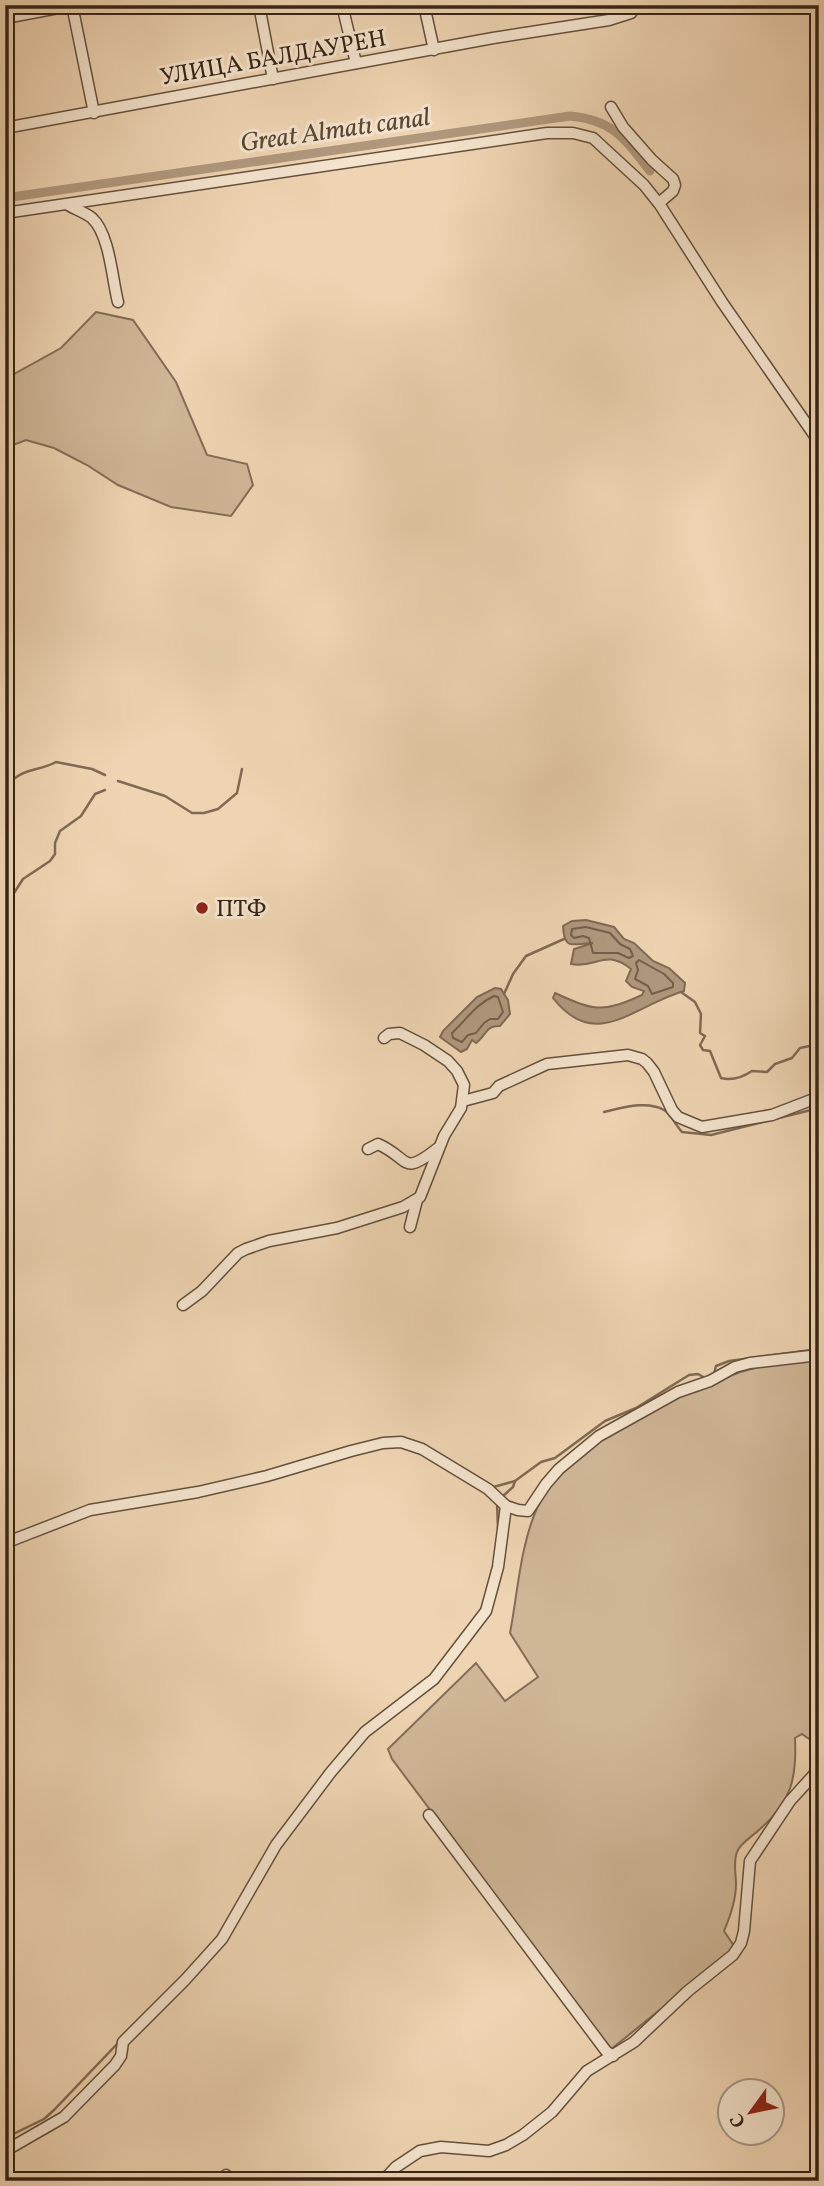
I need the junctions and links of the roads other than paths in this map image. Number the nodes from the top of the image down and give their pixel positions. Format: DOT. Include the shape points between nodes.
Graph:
graph roads {
  1 [pos="73,5"];
  2 [pos="259,5"];
  3 [pos="342,5"];
  4 [pos="424,5"];
  5 [pos="634,9"];
  6 [pos="5,18"];
  7 [pos="434,50"];
  8 [pos="356,63"];
  9 [pos="273,79"];
  10 [pos="611,107"];
  11 [pos="94,113"];
  12 [pos="5,128"];
  13 [pos="659,203"];
  14 [pos="68,205"];
  15 [pos="5,213"];
  16 [pos="118,302"];
  17 [pos="819,442"];
  18 [pos="384,1038"];
  19 [pos="819,1097"];
  20 [pos="463,1101"];
  21 [pos="440,1146"];
  22 [pos="368,1149"];
  23 [pos="417,1200"];
  24 [pos="410,1227"];
  25 [pos="183,1305"];
  26 [pos="819,1355"];
  27 [pos="506,1506"];
  28 [pos="5,1543"];
  29 [pos="819,1769"];
  30 [pos="429,1815"];
  31 [pos="612,2056"];
  32 [pos="5,2151"];
  33 [pos="383,2181"];
  1 -- 6 [label="street"];
  1 -- 11 [label="street"];
  2 -- 9 [label="street"];
  3 -- 8 [label="street"];
  4 -- 7 [label="street"];
  5 -- 7 [label="street, УЛИЦА БАЛДАУРЕН" via="609,20"];
  7 -- 8 [label="street, УЛИЦА БАЛДАУРЕН"];
  8 -- 9 [label="street, УЛИЦА БАЛДАУРЕН"];
  9 -- 11 [label="street, УЛИЦА БАЛДАУРЕН"];
  10 -- 13 [label="street" via="652,160 673,179 673,191"];
  11 -- 12 [label="street, УЛИЦА БАЛДАУРЕН"];
  13 -- 14 [label="street" via="601,144 585,135 560,133"];
  13 -- 17 [label="street"];
  14 -- 15 [label="street"];
  14 -- 16 [label="street" via="91,216 97,225"];
  18 -- 20 [label="street" via="400,1033 447,1061 464,1085"];
  19 -- 20 [label="street" via="772,1115 702,1127 678,1116 646,1063 628,1055 547,1064 493,1093"];
  20 -- 21 [label="street"];
  21 -- 22 [label="street" via="415,1163 400,1161 378,1144"];
  21 -- 23 [label="street"];
  23 -- 24 [label="street"];
  23 -- 25 [label="street" via="337,1228 246,1249"];
  26 -- 27 [label="street" via="735,1367 678,1392 599,1436 559,1469 528,1511"];
  27 -- 28 [label="street" via="488,1489 422,1449 401,1442 383,1443 267,1476 90,1510"];
  27 -- 32 [label="street" via="498,1567 486,1611 452,1656 423,1689 365,1732 331,1772 276,1845 222,1939 122,2042 121,2056 114,2064 64,2117"];
  29 -- 31 [label="street" via="790,1801 750,1861 739,1949"];
  30 -- 31 [label="street"];
  31 -- 33 [label="street" via="587,2071 552,2112 506,2145 489,2151 441,2147 420,2151"];
}
